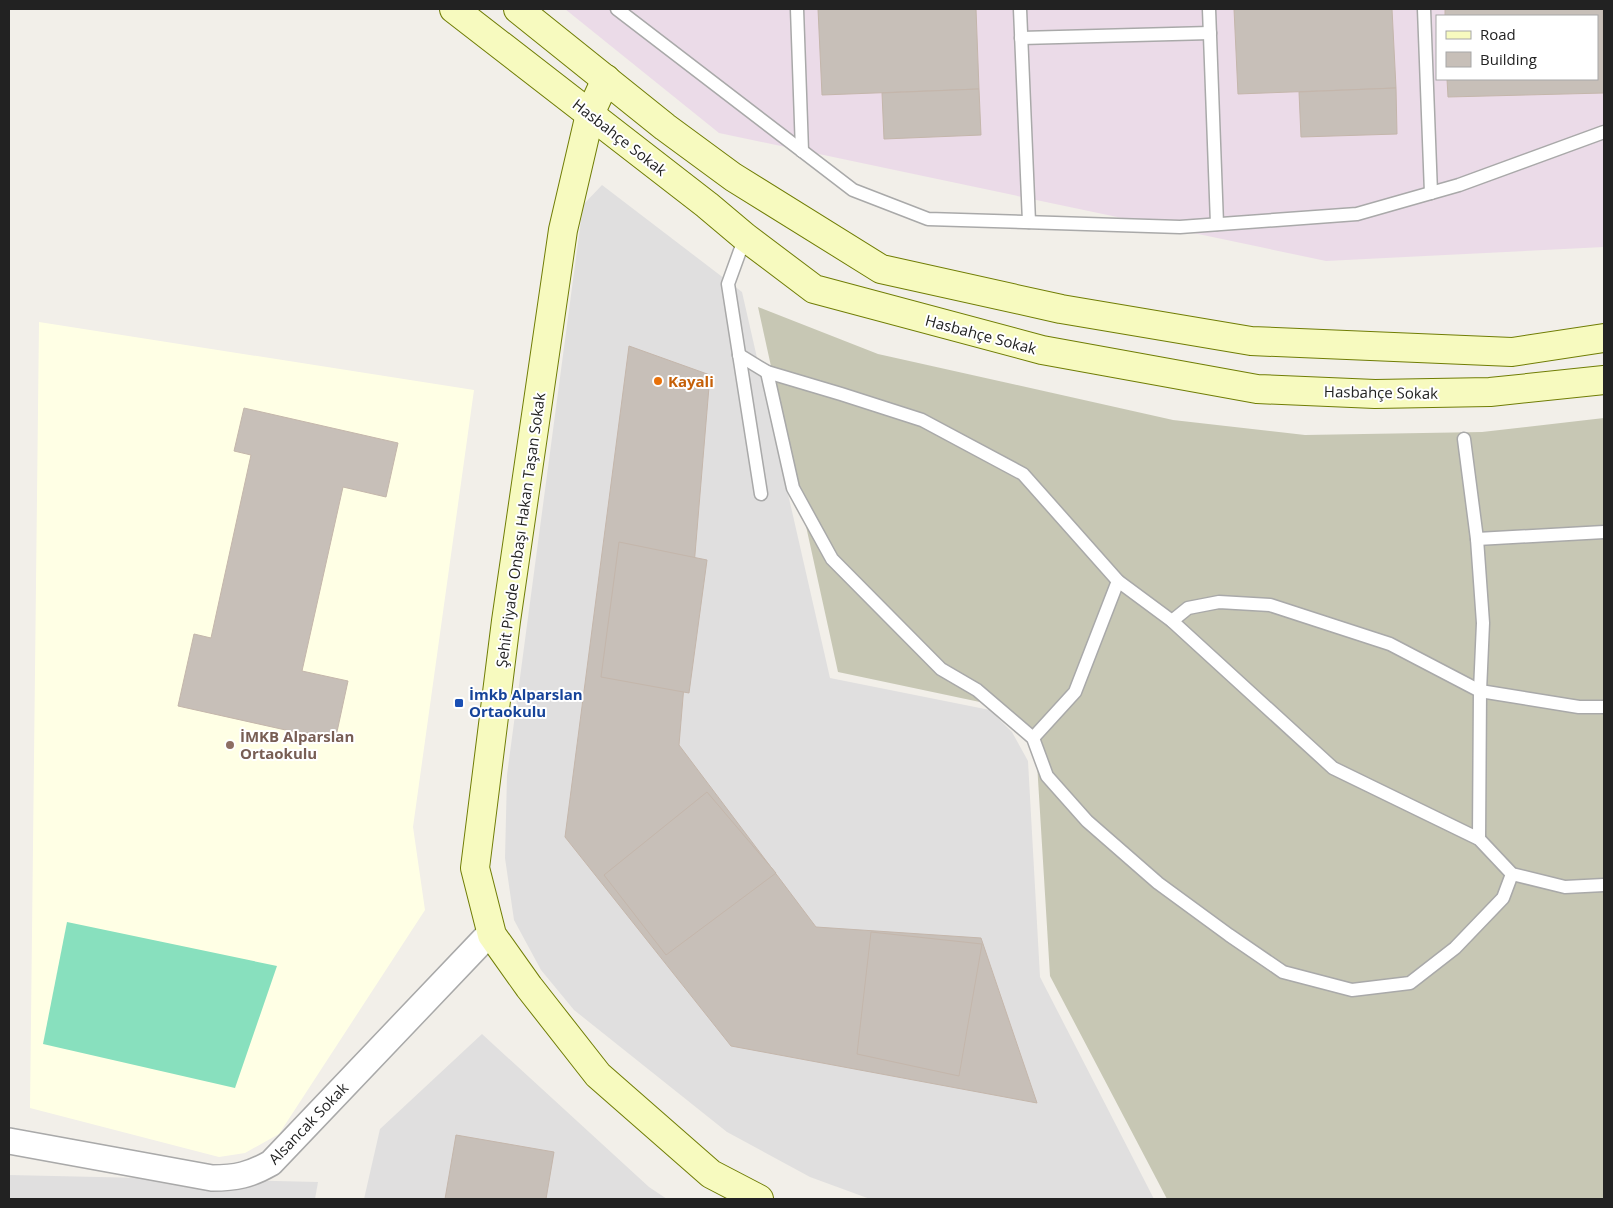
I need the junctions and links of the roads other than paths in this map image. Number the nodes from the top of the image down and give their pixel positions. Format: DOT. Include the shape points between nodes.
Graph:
graph roads {
  1 [pos="454,9"];
  2 [pos="518,9"];
  3 [pos="617,9"];
  4 [pos="797,9"];
  5 [pos="1020,9"];
  6 [pos="1210,9"];
  7 [pos="1424,9"];
  8 [pos="1210,33"];
  9 [pos="1022,38"];
  10 [pos="606,79"];
  11 [pos="590,114"];
  12 [pos="1604,132"];
  13 [pos="802,151"];
  14 [pos="1431,193"];
  15 [pos="1029,222"];
  16 [pos="1218,224"];
  17 [pos="745,238"];
  18 [pos="1604,338"];
  19 [pos="739,355"];
  20 [pos="767,372"];
  21 [pos="1604,380"];
  22 [pos="1464,440"];
  23 [pos="761,494"];
  24 [pos="1604,532"];
  25 [pos="1477,539"];
  26 [pos="1118,581"];
  27 [pos="1172,621"];
  28 [pos="1480,691"];
  29 [pos="1604,707"];
  30 [pos="1033,738"];
  31 [pos="1479,839"];
  32 [pos="1512,874"];
  33 [pos="1604,886"];
  34 [pos="491,932"];
  35 [pos="9,1141"];
  36 [pos="759,1199"];
  1 -- 11 [label="main road, Hasbahçe Sokak"];
  2 -- 10 [label="main road"];
  3 -- 13 [label="lane"];
  4 -- 13 [label="lane"];
  5 -- 9 [label="lane"];
  6 -- 8 [label="lane"];
  7 -- 14 [label="lane"];
  8 -- 9 [label="lane"];
  8 -- 16 [label="lane"];
  9 -- 15 [label="lane"];
  10 -- 11 [label="main road, Şehit Piyade Onbaşı Hakan Taşan Sokak"];
  10 -- 18 [label="main road" via="733,177 881,269 1060,308 1251,341 1512,352"];
  11 -- 17 [label="main road, Hasbahçe Sokak"];
  11 -- 34 [label="main road, Şehit Piyade Onbaşı Hakan Taşan Sokak" via="562,239 506,621 477,848 475,868"];
  12 -- 14 [label="lane"];
  13 -- 15 [label="lane" via="852,190 928,219"];
  14 -- 16 [label="lane" via="1358,214"];
  15 -- 16 [label="lane"];
  17 -- 19 [label="lane" via="728,284"];
  17 -- 21 [label="main road, Hasbahçe Sokak" via="814,289 1042,350 1257,388 1375,394 1490,392"];
  19 -- 20 [label="lane"];
  19 -- 23 [label="lane"];
  20 -- 26 [label="lane" via="922,420 1023,474"];
  20 -- 30 [label="lane" via="793,488 832,559 941,670 977,690"];
  22 -- 25 [label="lane"];
  24 -- 25 [label="lane"];
  25 -- 28 [label="lane" via="1483,623"];
  26 -- 27 [label="lane"];
  26 -- 30 [label="lane" via="1075,692"];
  27 -- 28 [label="lane" via="1188,608 1219,602 1270,605 1390,644"];
  27 -- 31 [label="lane" via="1333,768"];
  28 -- 29 [label="lane" via="1579,707"];
  28 -- 31 [label="lane"];
  30 -- 32 [label="lane" via="1047,776 1087,821 1158,883 1283,972 1352,990 1410,983 1455,948 1503,898"];
  31 -- 32 [label="lane"];
  32 -- 33 [label="lane" via="1565,886"];
  34 -- 35 [label="street, Alsancak Sokak" via="271,1163 254,1172 235,1178 212,1178"];
  34 -- 36 [label="main road, Şehit Piyade Onbaşı Hakan Taşan Sokak" via="528,987 598,1075 711,1174"];
}
